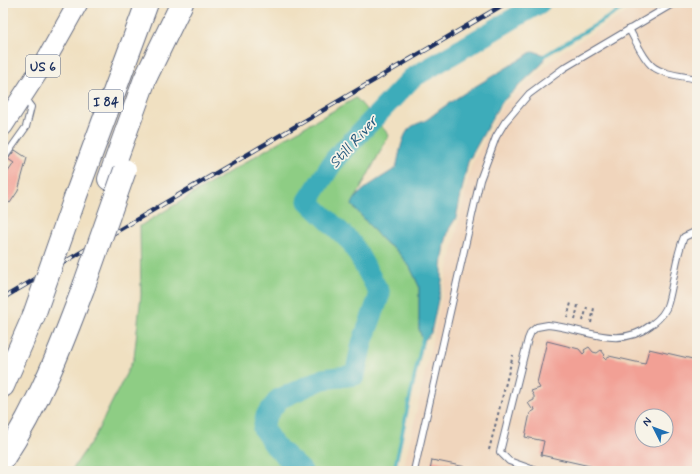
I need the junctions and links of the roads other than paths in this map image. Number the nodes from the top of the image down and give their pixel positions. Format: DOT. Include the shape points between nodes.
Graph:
graph roads {
  1 [pos="78,3"];
  2 [pos="136,3"];
  3 [pos="147,3"];
  4 [pos="182,3"];
  5 [pos="198,3"];
  6 [pos="674,3"];
  7 [pos="629,29"];
  8 [pos="697,79"];
  9 [pos="22,96"];
  10 [pos="3,126"];
  11 [pos="3,159"];
  12 [pos="117,175"];
  13 [pos="74,198"];
  14 [pos="697,231"];
  15 [pos="78,289"];
  16 [pos="3,386"];
  17 [pos="3,444"];
  18 [pos="3,458"];
  19 [pos="414,471"];
  20 [pos="537,471"];
  1 -- 9 [label="main road, US 6"];
  2 -- 13 [label="highway, I 84"];
  3 -- 13 [label="highway"];
  4 -- 12 [label="highway, I 84" via="145,79"];
  5 -- 12 [label="highway" via="156,85"];
  6 -- 7 [label="lane"];
  7 -- 8 [label="lane" via="654,67"];
  7 -- 19 [label="lane" via="544,81 516,108 496,137 480,180"];
  9 -- 10 [label="main road, US 6"];
  9 -- 11 [label="lane" via="30,107 26,127"];
  12 -- 15 [label="highway, bridge"];
  13 -- 16 [label="highway, I 84, bridge" via="34,315"];
  14 -- 20 [label="lane" via="684,237 668,306 655,322 644,330 620,338 552,325 542,326 532,332 523,357 500,452 509,461"];
  15 -- 17 [label="highway"];
  15 -- 18 [label="highway" via="51,370"];
}
